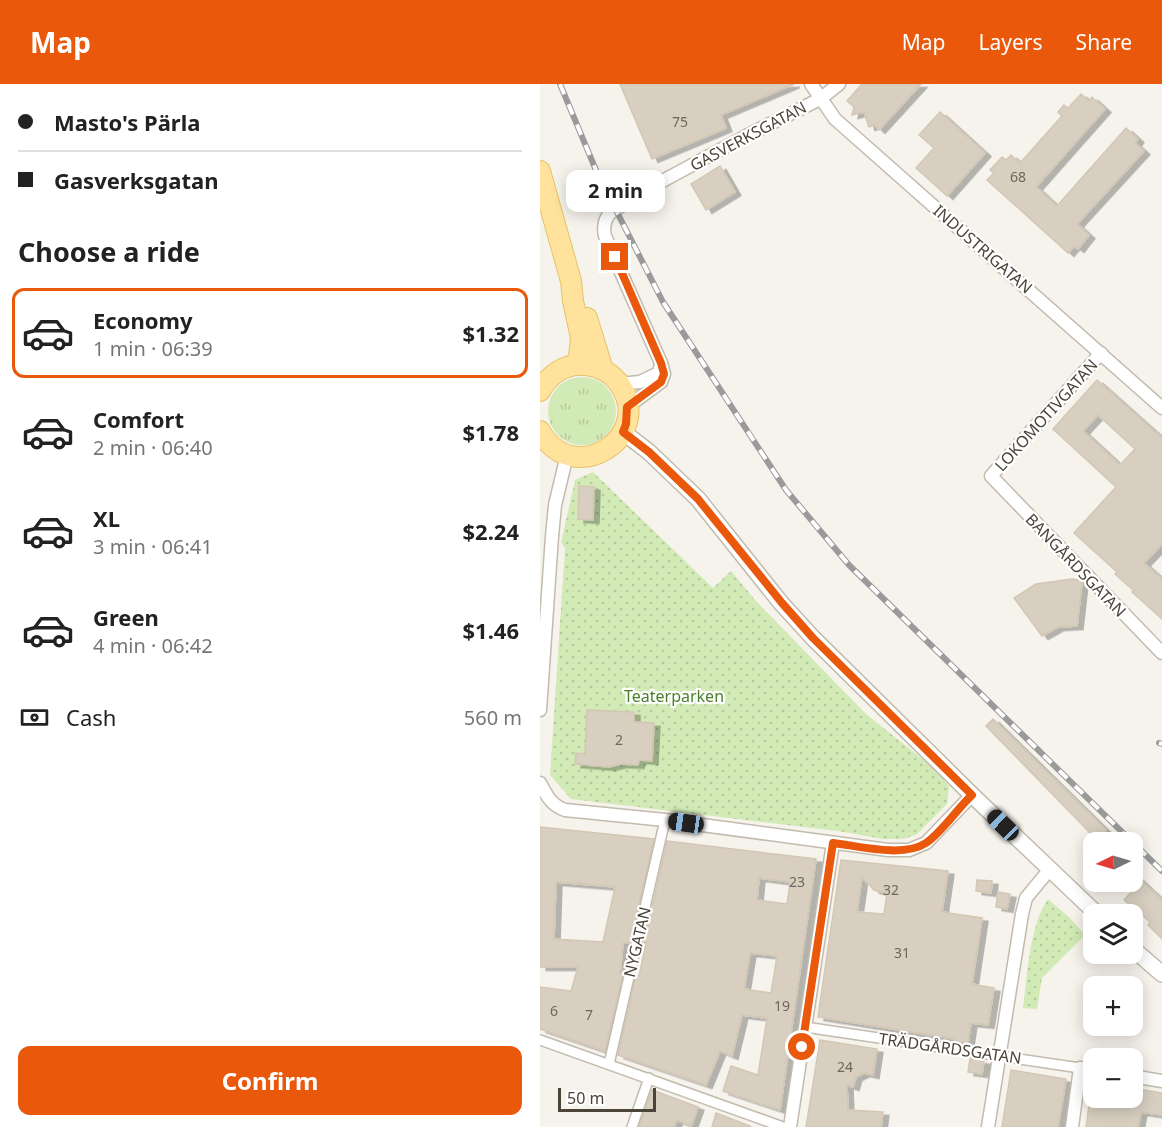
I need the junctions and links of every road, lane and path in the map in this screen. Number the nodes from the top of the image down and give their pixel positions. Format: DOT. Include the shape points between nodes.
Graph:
graph roads {
  1 [pos="811,84"];
  2 [pos="839,84"];
  3 [pos="820,99"];
  4 [pos="540,171"];
  5 [pos="571,281"];
  6 [pos="1101,353"];
  7 [pos="661,363"];
  8 [pos="575,365"];
  9 [pos="603,370"];
  10 [pos="619,384"];
  11 [pos="541,386"];
  12 [pos="627,407"];
  13 [pos="1162,408"];
  14 [pos="540,431"];
  15 [pos="623,432"];
  16 [pos="567,455"];
  17 [pos="991,476"];
  18 [pos="543,616"];
  19 [pos="1162,652"];
  20 [pos="540,710"];
  21 [pos="540,783"];
  22 [pos="972,795"];
  23 [pos="665,820"];
  24 [pos="833,843"];
  25 [pos="1050,869"];
  26 [pos="1087,904"];
  27 [pos="1143,958"];
  28 [pos="1162,974"];
  29 [pos="805,1027"];
  30 [pos="540,1040"];
  31 [pos="1000,1055"];
  32 [pos="609,1064"];
  33 [pos="1080,1068"];
  34 [pos="1083,1068"];
  35 [pos="649,1078"];
  36 [pos="1143,1078"];
  37 [pos="1162,1081"];
  38 [pos="632,1127"];
  39 [pos="783,1127"];
  40 [pos="790,1127"];
  41 [pos="988,1127"];
  42 [pos="1072,1127"];
  1 -- 3 [label="street, INDUSTRIGATAN"];
  2 -- 3 [label="street, GASVERKSGATAN"];
  3 -- 6 [label="street, INDUSTRIGATAN" via="835,119"];
  3 -- 7 [label="street, GASVERKSGATAN" via="655,185 606,217 605,236"];
  4 -- 5 [label="main road"];
  5 -- 8 [label="main road" via="581,338"];
  5 -- 9 [label="main road" via="581,298"];
  6 -- 13 [label="street, INDUSTRIGATAN"];
  6 -- 17 [label="street, LOKOMOTIVGATAN"];
  7 -- 10 [label="street" via="659,374 653,378"];
  7 -- 12 [label="street" via="661,382"];
  8 -- 9 [label="main road"];
  8 -- 11 [label="main road" via="556,372"];
  9 -- 10 [label="main road"];
  10 -- 12 [label="main road"];
  12 -- 15 [label="main road"];
  14 -- 16 [label="main road" via="554,448"];
  15 -- 16 [label="main road" via="599,454"];
  15 -- 22 [label="street" via="698,499 813,638"];
  16 -- 18 [label="street" via="555,505"];
  17 -- 19 [label="street, BANGÅRDSGATAN"];
  18 -- 20 [label="street"];
  21 -- 23 [label="street" via="556,807 565,810"];
  22 -- 24 [label="street" via="926,843 909,850"];
  22 -- 25 [label="street"];
  23 -- 24 [label="street"];
  23 -- 32 [label="street, NYGATAN"];
  24 -- 29 [label="street"];
  25 -- 26 [label="street"];
  25 -- 31 [label="street" via="1026,898"];
  27 -- 28 [label="street"];
  29 -- 31 [label="street, TRÄDGÅRDSGATAN"];
  29 -- 40 [label="street"];
  30 -- 32 [label="street"];
  31 -- 33 [label="street, TRÄDGÅRDSGATAN"];
  31 -- 41 [label="street"];
  32 -- 35 [label="street"];
  33 -- 34 [label="street, TRÄDGÅRDSGATAN"];
  33 -- 42 [label="street"];
  35 -- 38 [label="street"];
  35 -- 39 [label="street"];
  36 -- 37 [label="street"];
}
